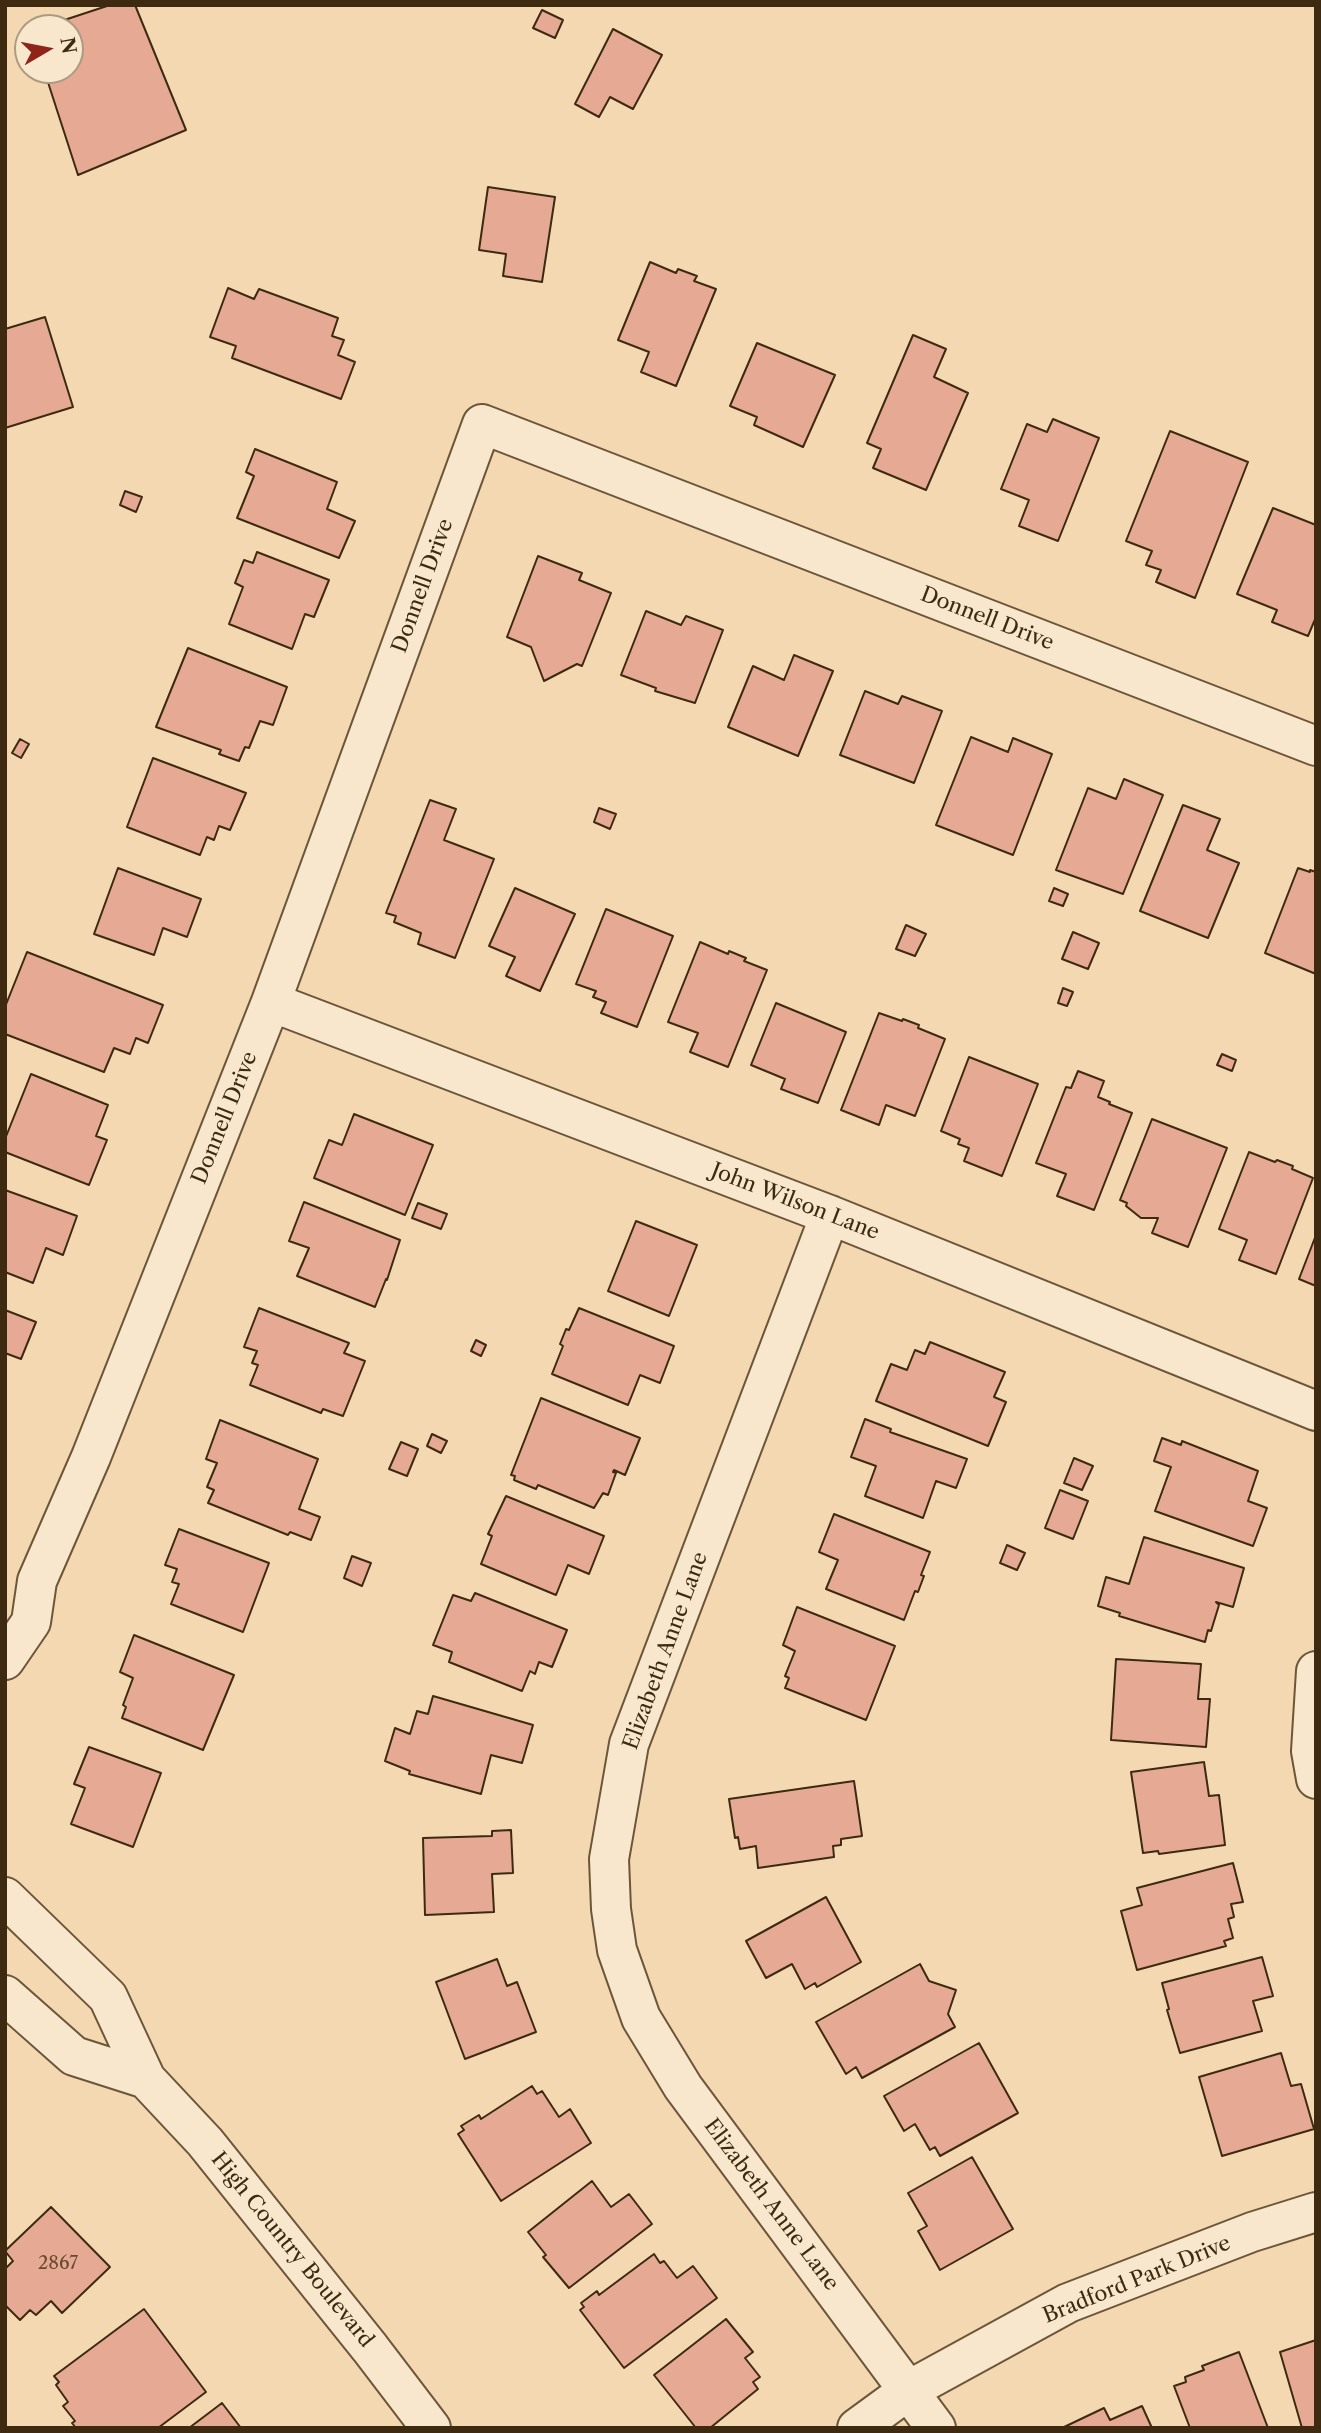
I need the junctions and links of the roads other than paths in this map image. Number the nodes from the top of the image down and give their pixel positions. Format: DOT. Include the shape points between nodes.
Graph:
graph roads {
  1 [pos="1316,746"];
  2 [pos="271,1002"];
  3 [pos="830,1215"];
  4 [pos="1316,1411"];
  5 [pos="37,1581"];
  6 [pos="5,1602"];
  7 [pos="5,1660"];
  8 [pos="1316,1671"];
  9 [pos="1316,1779"];
  10 [pos="5,1897"];
  11 [pos="5,1995"];
  12 [pos="146,2079"];
  13 [pos="1316,2212"];
  14 [pos="909,2390"];
  15 [pos="431,2428"];
  16 [pos="857,2428"];
  17 [pos="936,2428"];
  1 -- 2 [label="street, Donnell Drive" via="482,424"];
  2 -- 3 [label="street, John Wilson Lane"];
  2 -- 5 [label="street, Donnell Drive" via="91,1457"];
  3 -- 4 [label="street, John Wilson Lane"];
  3 -- 14 [label="street, Elizabeth Anne Lane" via="629,1744 609,1859 611,1909 617,1950 641,2018 683,2087"];
  5 -- 6 [label="street"];
  5 -- 7 [label="street, Donnell Drive" via="31,1622"];
  8 -- 9 [label="street" via="1311,1751"];
  10 -- 12 [label="street, High Country Boulevard" via="108,1997"];
  11 -- 12 [label="street, High Country Boulevard" via="74,2056"];
  12 -- 15 [label="street, High Country Boulevard" via="205,2142"];
  13 -- 14 [label="street, Bradford Park Drive" via="1068,2303"];
  14 -- 16 [label="street, Bradford Park Drive"];
  14 -- 17 [label="street, Elizabeth Anne Lane"];
}
